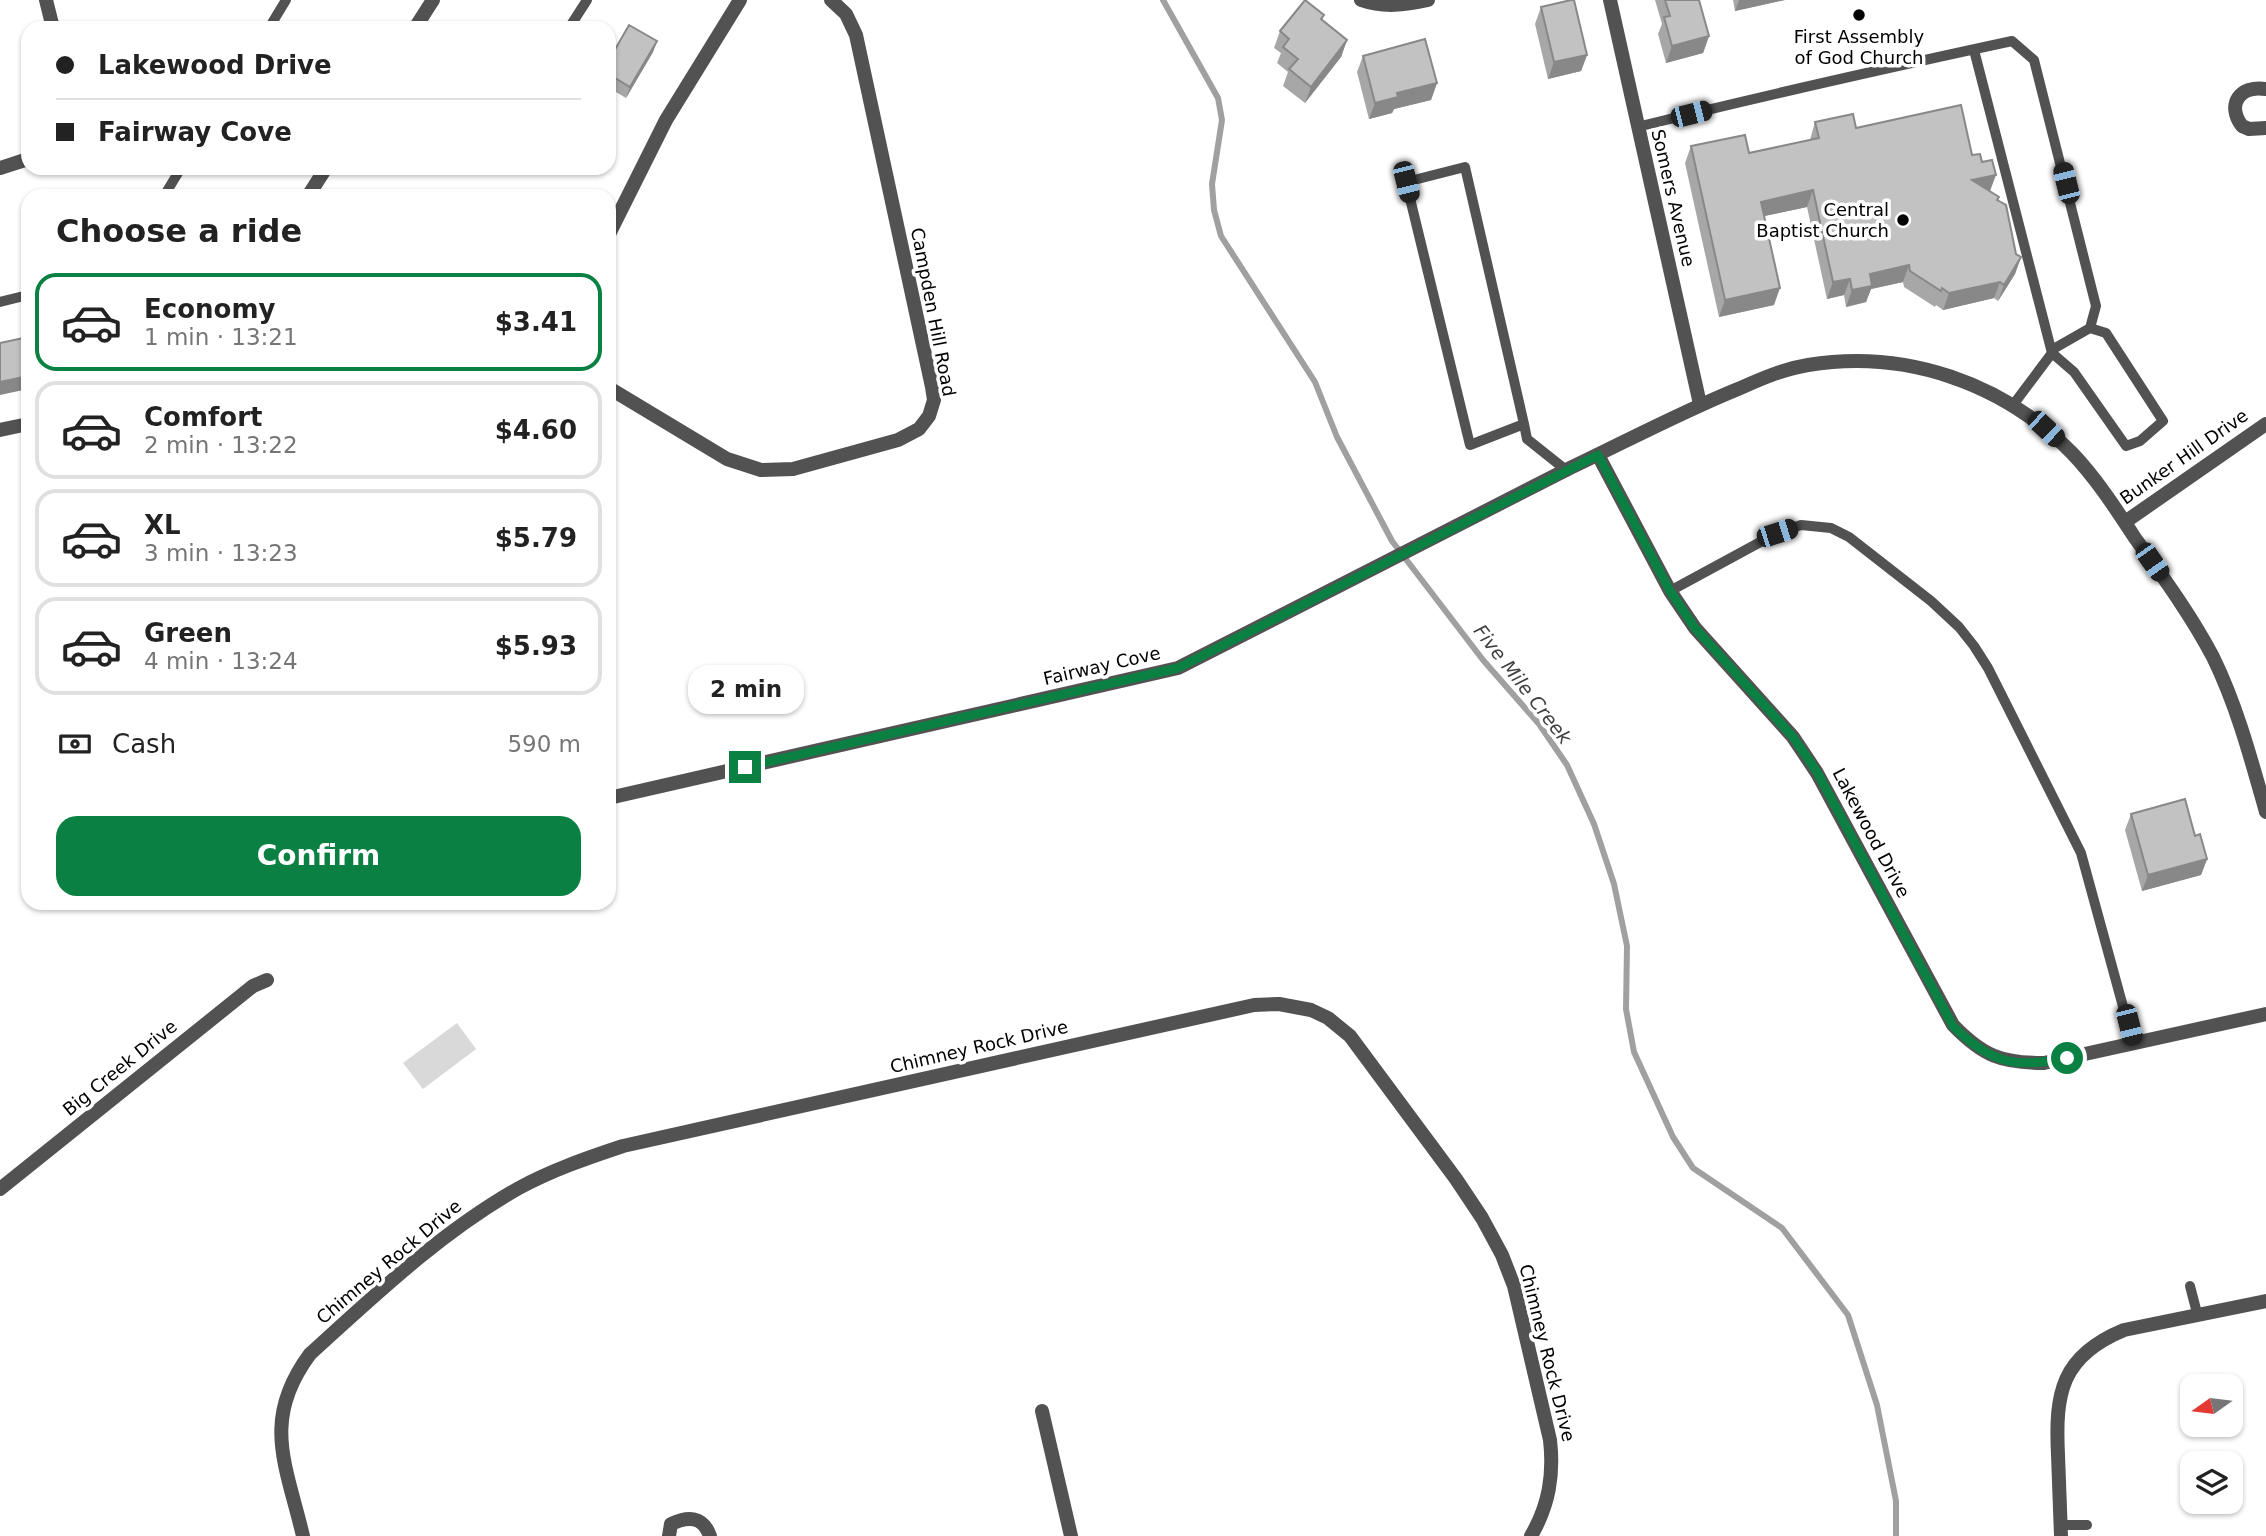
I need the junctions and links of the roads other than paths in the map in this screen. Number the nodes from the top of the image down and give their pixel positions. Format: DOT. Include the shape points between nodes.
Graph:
graph roads {
  1 [pos="46,0"];
  2 [pos="286,0"];
  3 [pos="433,0"];
  4 [pos="587,0"];
  5 [pos="740,0"];
  6 [pos="831,0"];
  7 [pos="1361,0"];
  8 [pos="1428,0"];
  9 [pos="1611,0"];
  10 [pos="51,21"];
  11 [pos="273,21"];
  12 [pos="420,21"];
  13 [pos="574,21"];
  14 [pos="1974,50"];
  15 [pos="2266,89"];
  16 [pos="1637,127"];
  17 [pos="2266,128"];
  18 [pos="21,161"];
  19 [pos="0,168"];
  20 [pos="616,220"];
  21 [pos="21,297"];
  22 [pos="0,302"];
  23 [pos="2090,328"];
  24 [pos="2052,353"];
  25 [pos="616,392"];
  26 [pos="1700,404"];
  27 [pos="2013,405"];
  28 [pos="1524,424"];
  29 [pos="2266,424"];
  30 [pos="21,426"];
  31 [pos="0,430"];
  32 [pos="1598,455"];
  33 [pos="1566,470"];
  34 [pos="2125,522"];
  35 [pos="1670,591"];
  36 [pos="616,796"];
  37 [pos="2266,812"];
  38 [pos="267,981"];
  39 [pos="2266,1014"];
  40 [pos="2133,1043"];
  41 [pos="0,1189"];
  42 [pos="2190,1286"];
  43 [pos="2266,1301"];
  44 [pos="2197,1313"];
  45 [pos="1042,1411"];
  46 [pos="2087,1525"];
  47 [pos="2061,1531"];
  48 [pos="303,1536"];
  49 [pos="669,1536"];
  50 [pos="710,1536"];
  51 [pos="1071,1536"];
  52 [pos="1531,1536"];
  1 -- 10 [label="street"];
  2 -- 11 [label="lane"];
  3 -- 12 [label="street"];
  4 -- 13 [label="lane"];
  5 -- 20 [label="street" via="666,120"];
  6 -- 25 [label="street, Campden Hill Road" via="846,14 856,35 932,387 929,416 919,429 898,440 793,468 761,470 727,459"];
  7 -- 8 [label="street" via="1393,6"];
  9 -- 16 [label="street, Somers Avenue"];
  14 -- 16 [label="lane"];
  14 -- 23 [label="lane" via="2012,41 2034,60 2096,306"];
  14 -- 24 [label="lane"];
  15 -- 17 [label="street" via="2240,94 2235,112 2242,126"];
  16 -- 26 [label="street, Somers Avenue"];
  18 -- 19 [label="street"];
  21 -- 22 [label="lane"];
  23 -- 24 [label="lane"];
  23 -- 24 [label="lane" via="2106,334 2164,421 2140,441 2126,446 2074,372"];
  24 -- 27 [label="lane"];
  26 -- 27 [label="street" via="1783,370 1840,361 1922,368 1976,386"];
  26 -- 32 [label="street"];
  27 -- 34 [label="street" via="2074,455"];
  28 -- 28 [label="lane" via="1465,167 1406,182 1470,445"];
  28 -- 33 [label="lane" via="1527,439"];
  29 -- 34 [label="street, Bunker Hill Drive"];
  30 -- 31 [label="street"];
  32 -- 33 [label="street, Fairway Cove"];
  32 -- 35 [label="street, Lakewood Drive"];
  33 -- 36 [label="street, Fairway Cove" via="1178,668"];
  34 -- 37 [label="street" via="2215,662 2238,718"];
  35 -- 40 [label="street, Lakewood Drive" via="1714,651 1793,737 1817,772 1953,1026 1972,1045 2004,1060 2044,1063"];
  35 -- 40 [label="lane" via="1777,533 1814,525 1849,537 1959,627 1987,668 2081,853"];
  38 -- 41 [label="street, Big Creek Drive" via="253,986"];
  39 -- 40 [label="street, Lakewood Drive"];
  42 -- 44 [label="lane"];
  43 -- 44 [label="street"];
  44 -- 47 [label="street" via="2104,1338 2084,1353 2067,1376 2056,1417"];
  45 -- 51 [label="street"];
  46 -- 47 [label="lane"];
  48 -- 52 [label="street, Chimney Rock Drive" via="280,1434 284,1399 294,1375 310,1354 436,1245 520,1187 623,1146 1241,1008 1279,1004 1320,1014 1356,1042 1456,1179 1502,1255 1514,1286 1550,1440 1548,1498"];
  49 -- 50 [label="street" via="671,1524 689,1518 698,1519"];
}
